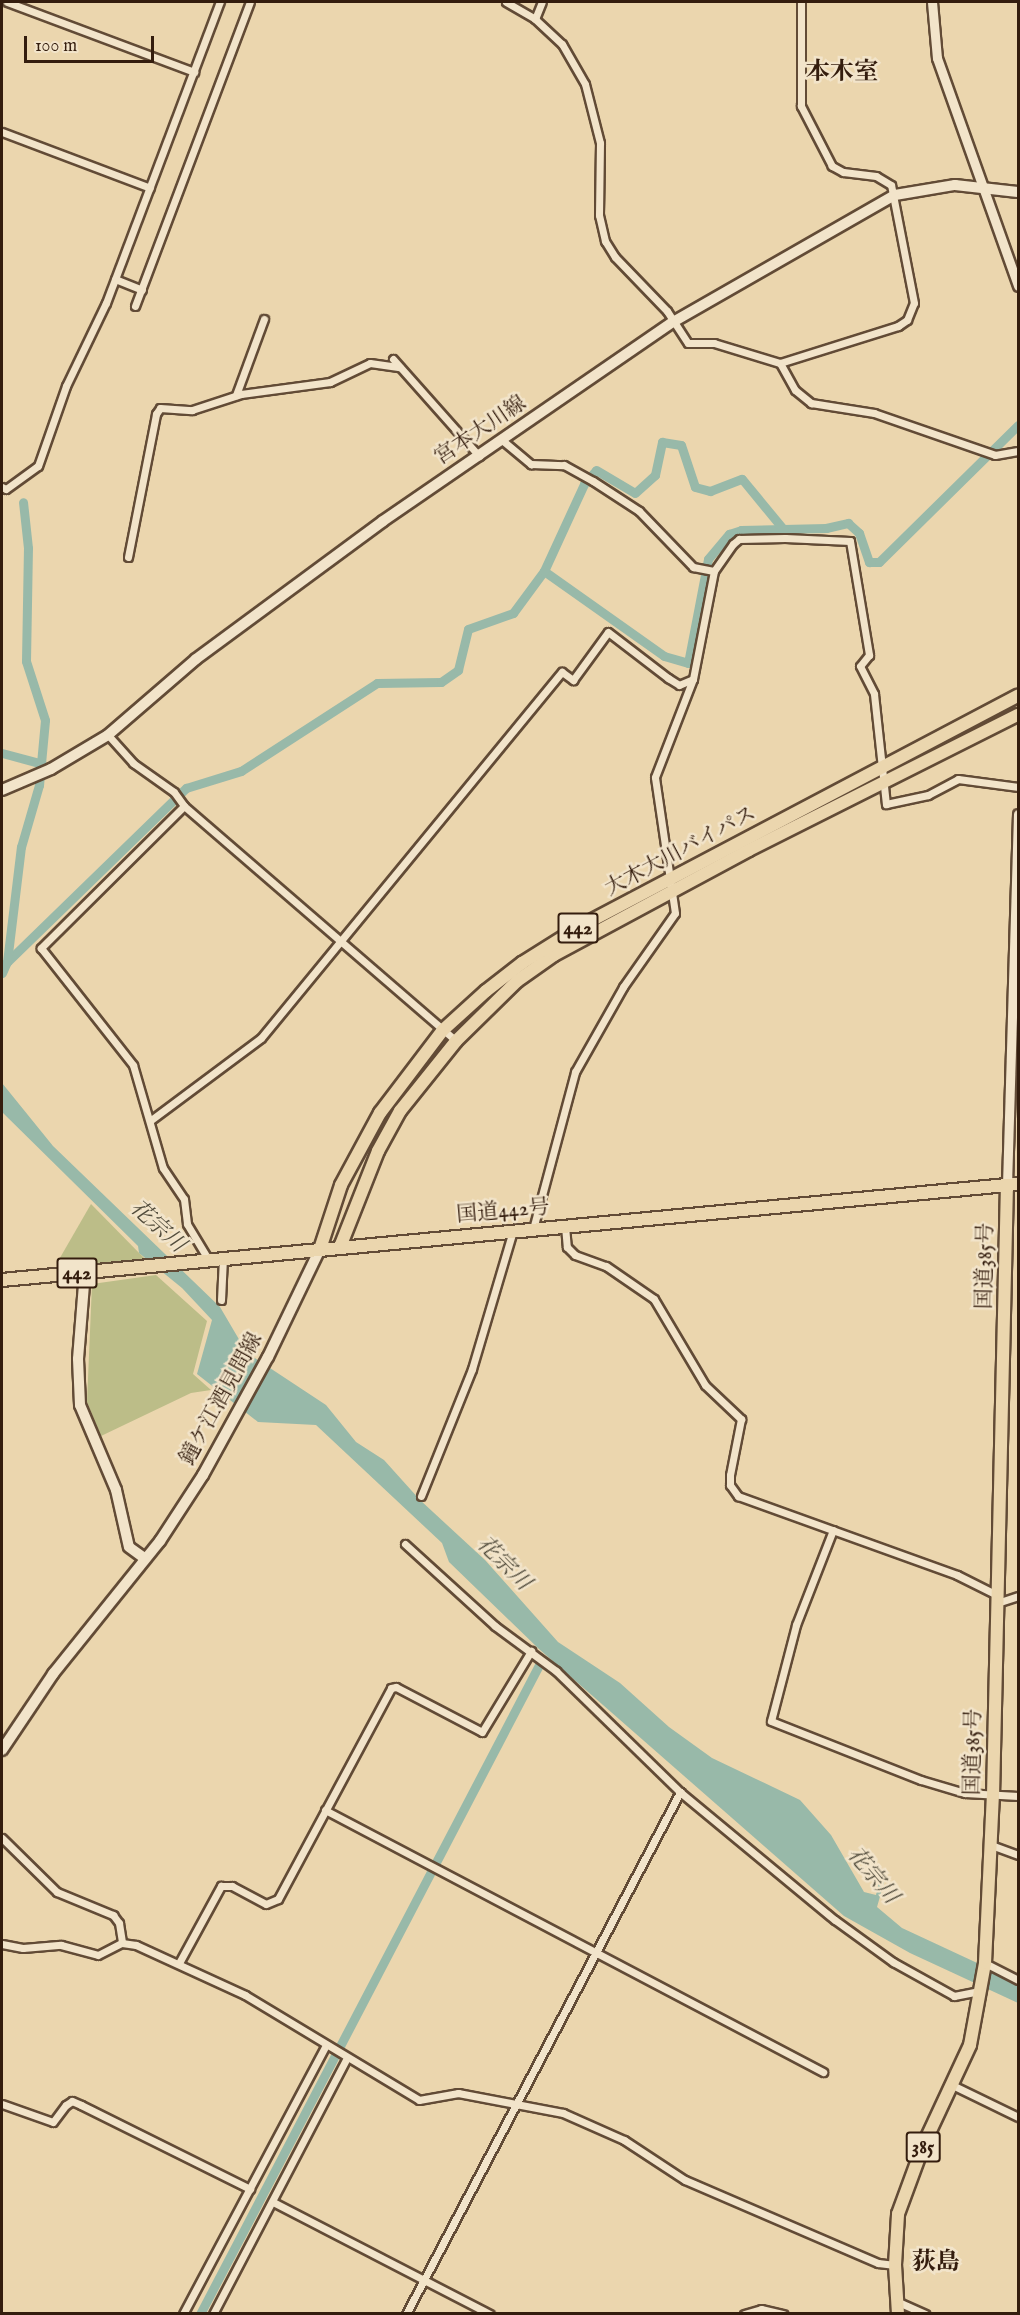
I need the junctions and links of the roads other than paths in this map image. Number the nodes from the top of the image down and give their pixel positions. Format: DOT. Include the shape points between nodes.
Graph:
graph roads {
  1 [pos="8,2"];
  2 [pos="220,2"];
  3 [pos="250,2"];
  4 [pos="506,2"];
  5 [pos="542,2"];
  6 [pos="801,2"];
  7 [pos="932,2"];
  8 [pos="535,19"];
  9 [pos="194,72"];
  10 [pos="2,132"];
  11 [pos="986,187"];
  12 [pos="150,188"];
  13 [pos="1018,192"];
  14 [pos="895,195"];
  15 [pos="115,279"];
  16 [pos="1018,286"];
  17 [pos="142,290"];
  18 [pos="135,306"];
  19 [pos="264,319"];
  20 [pos="673,322"];
  21 [pos="393,359"];
  22 [pos="780,363"];
  23 [pos="400,367"];
  24 [pos="236,395"];
  25 [pos="502,440"];
  26 [pos="1018,451"];
  27 [pos="479,456"];
  28 [pos="2,487"];
  29 [pos="128,557"];
  30 [pos="709,570"];
  31 [pos="693,680"];
  32 [pos="1018,696"];
  33 [pos="1018,715"];
  34 [pos="108,735"];
  35 [pos="883,775"];
  36 [pos="1018,787"];
  37 [pos="2,790"];
  38 [pos="182,803"];
  39 [pos="1018,814"];
  40 [pos="670,879"];
  41 [pos="1018,886"];
  42 [pos="674,892"];
  43 [pos="340,944"];
  44 [pos="442,1030"];
  45 [pos="456,1041"];
  46 [pos="151,1120"];
  47 [pos="1013,1184"];
  48 [pos="565,1226"];
  49 [pos="533,1229"];
  50 [pos="513,1231"];
  51 [pos="340,1247"];
  52 [pos="310,1250"];
  53 [pos="223,1258"];
  54 [pos="208,1259"];
  55 [pos="86,1272"];
  56 [pos="2,1280"];
  57 [pos="220,1300"];
  58 [pos="421,1496"];
  59 [pos="833,1530"];
  60 [pos="405,1544"];
  61 [pos="144,1558"];
  62 [pos="1018,1596"];
  63 [pos="997,1599"];
  64 [pos="531,1651"];
  65 [pos="2,1750"];
  66 [pos="680,1792"];
  67 [pos="993,1796"];
  68 [pos="1018,1796"];
  69 [pos="326,1810"];
  70 [pos="2,1838"];
  71 [pos="991,1845"];
  72 [pos="1018,1855"];
  73 [pos="122,1943"];
  74 [pos="2,1944"];
  75 [pos="597,1950"];
  76 [pos="179,1963"];
  77 [pos="985,1964"];
  78 [pos="1018,1980"];
  79 [pos="980,1989"];
  80 [pos="329,2047"];
  81 [pos="344,2055"];
  82 [pos="823,2072"];
  83 [pos="952,2085"];
  84 [pos="2,2104"];
  85 [pos="515,2104"];
  86 [pos="1018,2117"];
  87 [pos="250,2189"];
  88 [pos="273,2202"];
  89 [pos="895,2265"];
  90 [pos="424,2278"];
  91 [pos="897,2307"];
  92 [pos="183,2313"];
  93 [pos="213,2313"];
  94 [pos="406,2313"];
  95 [pos="490,2313"];
  96 [pos="744,2313"];
  97 [pos="783,2313"];
  98 [pos="925,2313"];
  1 -- 9 [label="street"];
  2 -- 9 [label="street"];
  3 -- 17 [label="street"];
  4 -- 8 [label="street"];
  5 -- 8 [label="street"];
  6 -- 14 [label="street" via="801,106 825,157 843,172 885,179"];
  7 -- 11 [label="street" via="937,58"];
  8 -- 20 [label="street" via="562,44 589,94 600,143 599,215 605,241"];
  9 -- 12 [label="street"];
  10 -- 12 [label="street"];
  11 -- 13 [label="main road, 宮本大川線"];
  11 -- 14 [label="main road, 宮本大川線" via="929,186"];
  11 -- 16 [label="street"];
  12 -- 15 [label="street"];
  14 -- 20 [label="main road, 宮本大川線"];
  14 -- 22 [label="street" via="914,303 907,320"];
  15 -- 17 [label="street"];
  15 -- 28 [label="street" via="66,386 38,466 6,489"];
  17 -- 18 [label="street"];
  19 -- 24 [label="street"];
  20 -- 22 [label="street" via="688,343 714,344"];
  20 -- 25 [label="main road, 宮本大川線"];
  21 -- 23 [label="street"];
  22 -- 26 [label="street" via="795,390 811,403 874,413 995,455"];
  23 -- 24 [label="street" via="370,363 330,382"];
  23 -- 27 [label="street"];
  24 -- 29 [label="street" via="192,410 165,408 156,414"];
  25 -- 27 [label="main road, 宮本大川線"];
  25 -- 30 [label="street" via="531,464 564,465 593,481 639,511 693,567"];
  27 -- 34 [label="main road, 宮本大川線" via="219,641"];
  30 -- 31 [label="street"];
  30 -- 35 [label="street" via="739,539 850,541 869,655 860,666 872,686"];
  31 -- 40 [label="street" via="655,777"];
  31 -- 43 [label="street" via="680,685 609,632 573,680 562,672"];
  32 -- 35 [label="highway, 大木大川バイパス / 442"];
  33 -- 35 [label="highway, 大木大川バイパス / 442"];
  34 -- 37 [label="main road, 宮本大川線" via="51,769"];
  34 -- 38 [label="street" via="133,763 174,792"];
  35 -- 36 [label="street" via="886,804 928,795 967,777"];
  35 -- 40 [label="highway, 大木大川バイパス / 442"];
  35 -- 42 [label="highway, 大木大川バイパス / 442"];
  38 -- 43 [label="street"];
  38 -- 46 [label="street" via="41,948 134,1065"];
  39 -- 41 [label="street"];
  40 -- 42 [label="street"];
  40 -- 44 [label="highway, 大木大川バイパス / 442" via="522,963"];
  41 -- 47 [label="street"];
  42 -- 45 [label="highway, 大木大川バイパス / 442" via="554,955 488,1006"];
  42 -- 49 [label="street" via="675,913 623,987 575,1072"];
  43 -- 44 [label="street"];
  43 -- 46 [label="street" via="261,1038"];
  44 -- 45 [label="street"];
  44 -- 52 [label="highway, 大木大川バイパス / 442" via="363,1141"];
  45 -- 51 [label="highway, 大木大川バイパス / 442" via="400,1111 378,1151"];
  46 -- 54 [label="street" via="163,1168 184,1199 187,1224"];
  47 -- 48 [label="highway, 国道442号 / 442"];
  47 -- 63 [label="highway, 国道385号 / 385"];
  48 -- 49 [label="highway, 国道442号 / 442"];
  48 -- 59 [label="street" via="567,1246 575,1255 606,1266 654,1299 705,1385 741,1419 730,1475 732,1490"];
  49 -- 50 [label="highway, 国道442号 / 442"];
  50 -- 51 [label="highway, 国道442号 / 442"];
  50 -- 58 [label="street" via="472,1369 437,1465"];
  51 -- 52 [label="highway, 国道442号 / 442"];
  52 -- 53 [label="highway, 国道442号 / 442"];
  52 -- 61 [label="main road, 鐘ケ江酒見間線" via="268,1357 238,1415 160,1541"];
  53 -- 54 [label="highway, 国道442号 / 442"];
  53 -- 57 [label="street" via="225,1283"];
  54 -- 55 [label="highway, 国道442号 / 442"];
  55 -- 56 [label="highway, 国道442号 / 442"];
  55 -- 61 [label="main road" via="78,1359 80,1405 116,1490 129,1547"];
  59 -- 63 [label="street" via="957,1575"];
  59 -- 67 [label="street" via="796,1625 771,1721 921,1780 965,1793"];
  60 -- 64 [label="street" via="495,1626"];
  61 -- 65 [label="main road, 鐘ケ江酒見間線" via="53,1674"];
  62 -- 63 [label="street"];
  63 -- 67 [label="highway, 国道385号 / 385"];
  64 -- 66 [label="street"];
  64 -- 69 [label="street" via="483,1732 396,1687 391,1688"];
  66 -- 75 [label="street"];
  66 -- 79 [label="street" via="835,1920 893,1962 954,1996"];
  67 -- 68 [label="street"];
  67 -- 71 [label="highway, 国道385号 / 385"];
  69 -- 75 [label="street"];
  69 -- 76 [label="street" via="278,1899 266,1904 232,1886 221,1886"];
  70 -- 73 [label="street" via="57,1892 112,1915 119,1923"];
  71 -- 72 [label="street"];
  71 -- 77 [label="highway, 国道385号 / 385"];
  73 -- 74 [label="street" via="98,1955 62,1945 23,1948"];
  73 -- 76 [label="street"];
  75 -- 82 [label="street"];
  75 -- 85 [label="street"];
  76 -- 80 [label="street" via="245,1995"];
  77 -- 78 [label="street"];
  77 -- 79 [label="highway, 国道385号 / 385"];
  79 -- 83 [label="highway, 国道385号 / 385" via="970,2045"];
  80 -- 81 [label="street"];
  80 -- 87 [label="street"];
  81 -- 85 [label="street" via="418,2100 458,2093"];
  81 -- 88 [label="street"];
  83 -- 86 [label="street"];
  83 -- 89 [label="highway, 国道385号 / 385" via="923,2146 898,2214"];
  84 -- 87 [label="street" via="53,2122 66,2105 81,2105"];
  85 -- 89 [label="street" via="573,2118 624,2140 685,2180 878,2263"];
  85 -- 90 [label="street"];
  87 -- 92 [label="street"];
  88 -- 90 [label="street"];
  88 -- 93 [label="street"];
  89 -- 91 [label="highway, 国道385号 / 385"];
  90 -- 94 [label="street"];
  90 -- 95 [label="street"];
  91 -- 98 [label="street"];
  96 -- 97 [label="street" via="761,2309"];
}
